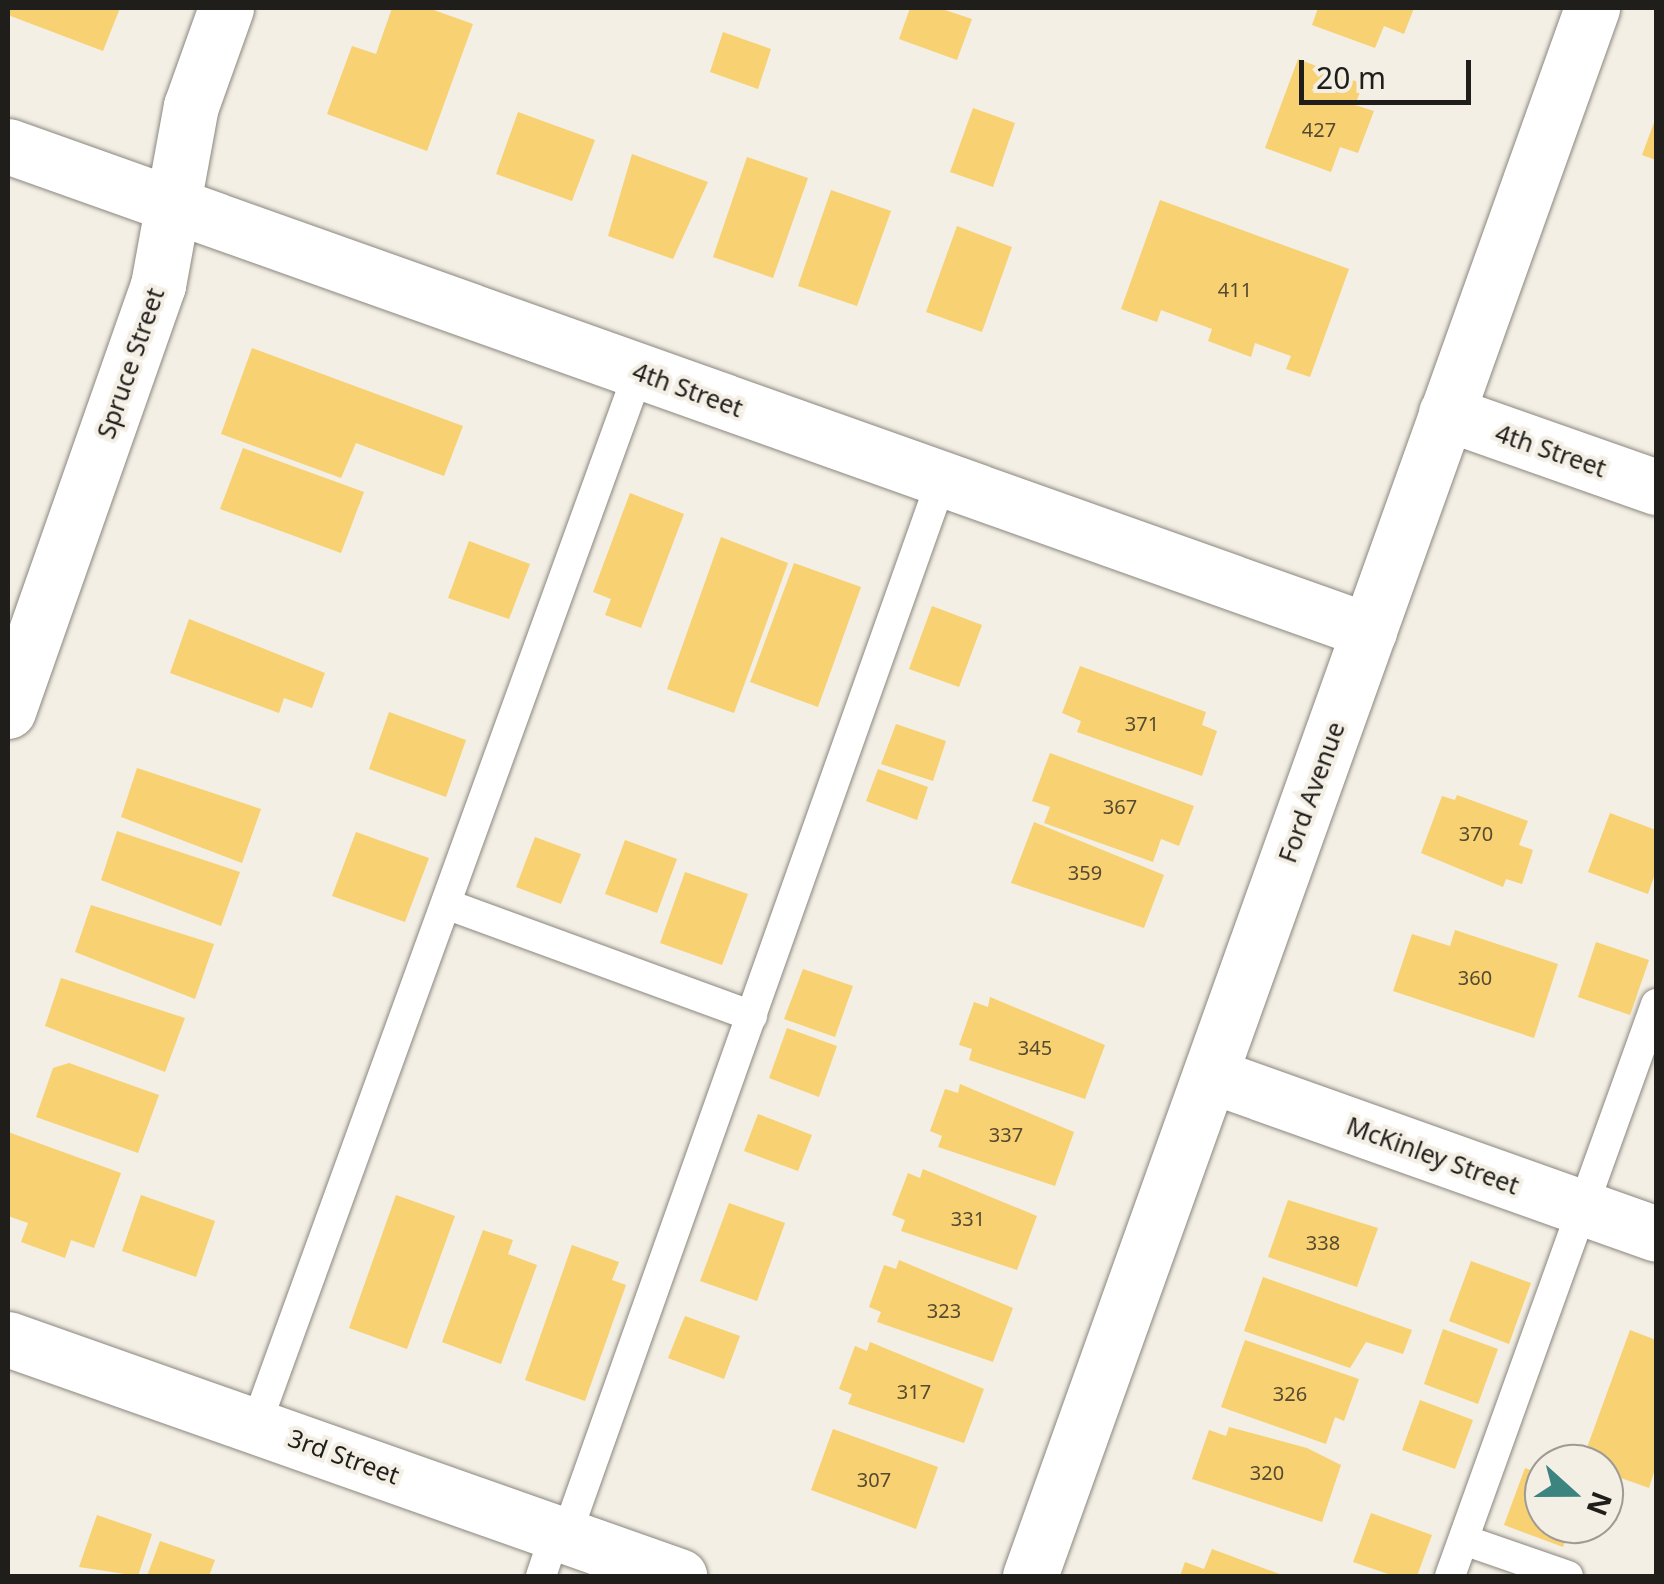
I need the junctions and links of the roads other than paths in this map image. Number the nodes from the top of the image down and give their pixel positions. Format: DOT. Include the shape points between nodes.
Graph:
graph roads {
  1 [pos="226,8"];
  2 [pos="1592,8"];
  3 [pos="8,146"];
  4 [pos="173,205"];
  5 [pos="639,372"];
  6 [pos="1446,414"];
  7 [pos="942,479"];
  8 [pos="1656,488"];
  9 [pos="1369,631"];
  10 [pos="8,710"];
  11 [pos="446,904"];
  12 [pos="1656,1004"];
  13 [pos="752,1016"];
  14 [pos="1210,1075"];
  15 [pos="1583,1208"];
  16 [pos="1656,1234"];
  17 [pos="8,1339"];
  18 [pos="256,1425"];
  19 [pos="1464,1540"];
  20 [pos="554,1548"];
  21 [pos="680,1576"];
  22 [pos="1030,1576"];
  23 [pos="1450,1576"];
  24 [pos="1568,1576"];
  1 -- 4 [label="street, Spruce Street" via="192,106"];
  2 -- 6 [label="street, Ford Avenue"];
  3 -- 4 [label="street, 4th Street"];
  4 -- 5 [label="street, 4th Street"];
  4 -- 10 [label="street, Spruce Street" via="158,285"];
  5 -- 7 [label="street, 4th Street"];
  5 -- 11 [label="lane"];
  6 -- 8 [label="street, 4th Street"];
  6 -- 9 [label="street, Ford Avenue"];
  7 -- 9 [label="street, 4th Street"];
  7 -- 13 [label="lane"];
  9 -- 14 [label="street, Ford Avenue"];
  11 -- 13 [label="lane"];
  11 -- 18 [label="lane"];
  12 -- 15 [label="lane"];
  13 -- 20 [label="lane"];
  14 -- 15 [label="street, McKinley Street"];
  14 -- 22 [label="street, Ford Avenue"];
  15 -- 16 [label="street, McKinley Street"];
  15 -- 19 [label="lane"];
  17 -- 18 [label="street, 3rd Street"];
  18 -- 20 [label="street, 3rd Street"];
  19 -- 23 [label="lane"];
  19 -- 24 [label="lane"];
  20 -- 21 [label="street, 3rd Street"];
}
